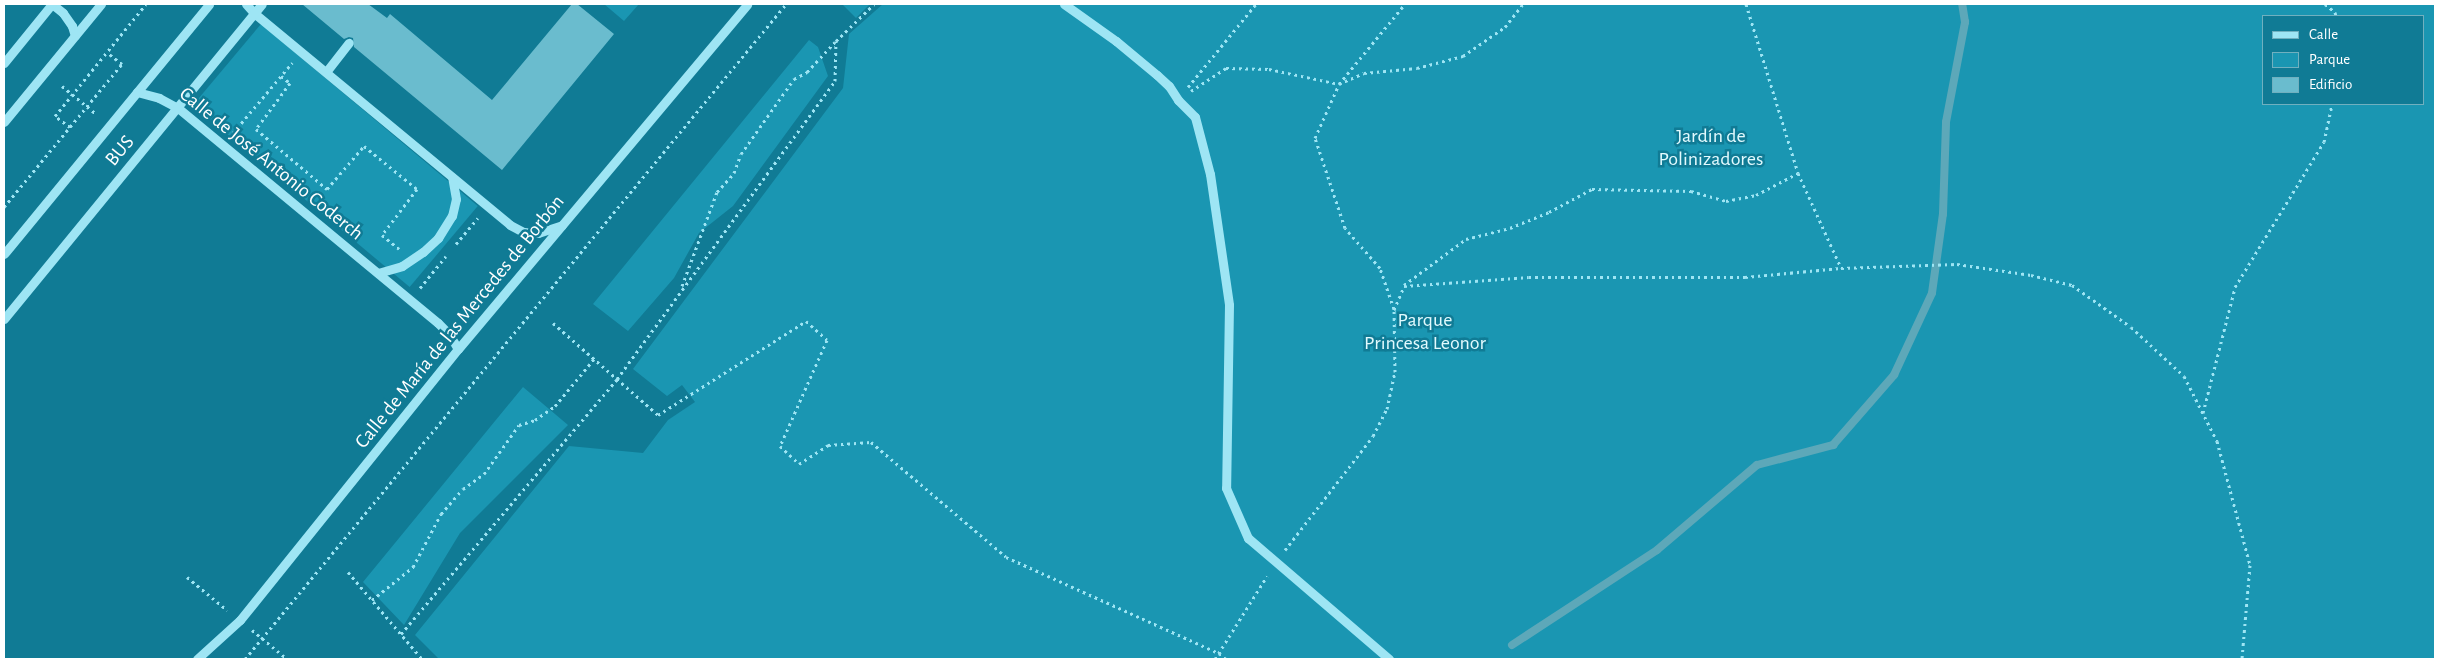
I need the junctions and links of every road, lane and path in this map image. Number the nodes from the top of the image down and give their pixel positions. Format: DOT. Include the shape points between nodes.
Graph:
graph roads {
  1 [pos="52,4"];
  2 [pos="101,4"];
  3 [pos="146,4"];
  4 [pos="209,4"];
  5 [pos="246,4"];
  6 [pos="262,4"];
  7 [pos="747,4"];
  8 [pos="786,4"];
  9 [pos="874,4"];
  10 [pos="1064,4"];
  11 [pos="1256,4"];
  12 [pos="1405,4"];
  13 [pos="1523,4"];
  14 [pos="1746,4"];
  15 [pos="2325,4"];
  16 [pos="254,13"];
  17 [pos="2336,15"];
  18 [pos="75,36"];
  19 [pos="836,41"];
  20 [pos="349,44"];
  21 [pos="108,53"];
  22 [pos="297,57"];
  23 [pos="4,62"];
  24 [pos="326,72"];
  25 [pos="281,76"];
  26 [pos="1339,84"];
  27 [pos="62,86"];
  28 [pos="137,92"];
  29 [pos="73,94"];
  30 [pos="1178,100"];
  31 [pos="2332,105"];
  32 [pos="87,106"];
  33 [pos="178,108"];
  34 [pos="95,113"];
  35 [pos="4,122"];
  36 [pos="70,128"];
  37 [pos="227,140"];
  38 [pos="1798,173"];
  39 [pos="452,177"];
  40 [pos="4,207"];
  41 [pos="562,225"];
  42 [pos="4,254"];
  43 [pos="412,260"];
  44 [pos="1841,268"];
  45 [pos="378,273"];
  46 [pos="430,275"];
  47 [pos="1404,286"];
  48 [pos="680,292"];
  49 [pos="1394,310"];
  50 [pos="4,319"];
  51 [pos="553,323"];
  52 [pos="458,349"];
  53 [pos="594,359"];
  54 [pos="617,379"];
  55 [pos="2203,414"];
  56 [pos="1275,563"];
  57 [pos="348,572"];
  58 [pos="187,577"];
  59 [pos="372,600"];
  60 [pos="229,611"];
  61 [pos="245,624"];
  62 [pos="401,634"];
  63 [pos="262,638"];
  64 [pos="1219,653"];
  65 [pos="197,659"];
  66 [pos="245,659"];
  67 [pos="287,659"];
  68 [pos="422,659"];
  69 [pos="1215,659"];
  70 [pos="1226,659"];
  71 [pos="1389,659"];
  72 [pos="2242,659"];
  1 -- 18 [label="street" via="63,13"];
  1 -- 23 [label="street"];
  2 -- 18 [label="street"];
  3 -- 21 [label="path"];
  4 -- 28 [label="street"];
  5 -- 16 [label="street"];
  6 -- 16 [label="street, BUS"];
  7 -- 41 [label="street, Calle de María de las Mercedes de Borbón"];
  8 -- 63 [label="path"];
  9 -- 19 [label="path"];
  10 -- 30 [label="street" via="1123,46 1169,86"];
  11 -- 30 [label="path"];
  12 -- 26 [label="path"];
  13 -- 26 [label="path" via="1505,27 1463,56 1417,68 1364,73"];
  14 -- 38 [label="path"];
  15 -- 17 [label="path"];
  16 -- 24 [label="street"];
  16 -- 33 [label="street, BUS"];
  18 -- 35 [label="street"];
  19 -- 48 [label="path" via="808,72 794,79 741,154 734,173 718,192"];
  19 -- 48 [label="path" via="835,80"];
  20 -- 24 [label="street"];
  21 -- 29 [label="path"];
  21 -- 32 [label="path" via="122,64"];
  22 -- 25 [label="path"];
  24 -- 39 [label="street"];
  25 -- 37 [label="path"];
  25 -- 43 [label="path" via="290,83 256,129 327,189 364,146 417,189 382,235"];
  26 -- 30 [label="path" via="1270,69 1226,68"];
  26 -- 49 [label="path" via="1315,138 1345,228 1380,268"];
  27 -- 29 [label="path"];
  28 -- 33 [label="street, Calle de José Antonio Coderch"];
  28 -- 42 [label="street"];
  29 -- 32 [label="path"];
  29 -- 36 [label="path" via="55,116"];
  30 -- 56 [label="street" via="1195,117 1210,174 1228,304 1226,488 1248,538"];
  31 -- 55 [label="path" via="2324,142 2235,287"];
  32 -- 34 [label="path"];
  32 -- 36 [label="path"];
  33 -- 45 [label="street, Calle de José Antonio Coderch"];
  33 -- 50 [label="street, BUS"];
  36 -- 40 [label="path"];
  38 -- 44 [label="path"];
  38 -- 47 [label="path" via="1756,195 1726,201 1691,191 1592,189 1550,212 1510,228 1466,239"];
  39 -- 41 [label="street" via="523,232 538,233"];
  39 -- 43 [label="street" via="456,199 452,216 438,238"];
  41 -- 52 [label="street, Calle de María de las Mercedes de Borbón"];
  43 -- 45 [label="street"];
  43 -- 46 [label="path"];
  44 -- 47 [label="path" via="1745,277 1529,276"];
  44 -- 55 [label="path" via="1957,264 2072,285 2131,326 2184,376"];
  45 -- 52 [label="street, Calle de José Antonio Coderch" via="438,323"];
  47 -- 49 [label="path"];
  48 -- 54 [label="path"];
  49 -- 56 [label="path" via="1395,372 1387,409 1373,436"];
  51 -- 53 [label="path"];
  52 -- 65 [label="street, Calle de María de las Mercedes de Borbón" via="240,620"];
  53 -- 54 [label="path"];
  53 -- 59 [label="path" via="555,406 535,420 519,425 484,474 463,489 441,514 413,568"];
  54 -- 62 [label="path"];
  54 -- 64 [label="path" via="658,414 806,321 827,340 780,446 798,464 828,445 871,442 1006,557"];
  55 -- 72 [label="path" via="2217,441 2250,564"];
  56 -- 64 [label="path"];
  56 -- 71 [label="street"];
  57 -- 59 [label="path"];
  58 -- 60 [label="path"];
  59 -- 62 [label="path"];
  61 -- 63 [label="path"];
  62 -- 68 [label="path"];
  63 -- 66 [label="path"];
  63 -- 67 [label="path"];
  64 -- 69 [label="path"];
  64 -- 70 [label="path"];
}
